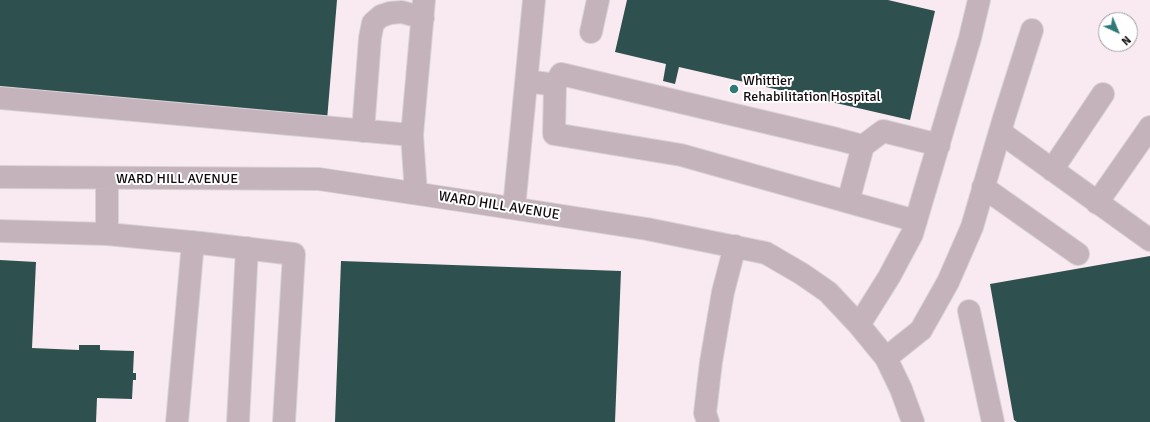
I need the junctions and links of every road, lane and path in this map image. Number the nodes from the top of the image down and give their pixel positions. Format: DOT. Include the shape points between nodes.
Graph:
graph roads {
  1 [pos="534,0"];
  2 [pos="598,0"];
  3 [pos="980,0"];
  4 [pos="424,9"];
  5 [pos="1032,30"];
  6 [pos="591,32"];
  7 [pos="526,81"];
  8 [pos="555,85"];
  9 [pos="1103,94"];
  10 [pos="0,98"];
  11 [pos="1150,127"];
  12 [pos="363,131"];
  13 [pos="1000,132"];
  14 [pos="412,135"];
  15 [pos="939,145"];
  16 [pos="863,146"];
  17 [pos="1052,170"];
  18 [pos="0,177"];
  19 [pos="107,179"];
  20 [pos="984,187"];
  21 [pos="416,193"];
  22 [pos="848,202"];
  23 [pos="1097,203"];
  24 [pos="514,208"];
  25 [pos="916,221"];
  26 [pos="0,231"];
  27 [pos="1147,231"];
  28 [pos="107,234"];
  29 [pos="193,242"];
  30 [pos="735,246"];
  31 [pos="247,248"];
  32 [pos="1078,254"];
  33 [pos="969,311"];
  34 [pos="859,324"];
  35 [pos="886,358"];
  36 [pos="177,422"];
  37 [pos="238,422"];
  38 [pos="284,422"];
  39 [pos="708,422"];
  40 [pos="913,422"];
  41 [pos="993,422"];
  1 -- 7 [label="street"];
  2 -- 6 [label="street"];
  3 -- 15 [label="street"];
  4 -- 12 [label="street" via="390,12 373,23"];
  4 -- 14 [label="street"];
  5 -- 13 [label="street"];
  7 -- 8 [label="street"];
  7 -- 24 [label="street"];
  8 -- 16 [label="street" via="561,74"];
  8 -- 22 [label="street" via="554,134 681,155"];
  9 -- 17 [label="street"];
  10 -- 12 [label="street"];
  11 -- 23 [label="street"];
  12 -- 14 [label="street"];
  13 -- 17 [label="street"];
  13 -- 20 [label="street"];
  14 -- 21 [label="street"];
  15 -- 16 [label="street" via="883,132"];
  15 -- 25 [label="street"];
  16 -- 22 [label="street"];
  17 -- 23 [label="street"];
  18 -- 19 [label="street, WARD HILL AVENUE"];
  19 -- 21 [label="street, WARD HILL AVENUE" via="319,179"];
  19 -- 28 [label="street"];
  20 -- 32 [label="street"];
  20 -- 35 [label="street" via="972,227 948,282 921,330"];
  21 -- 24 [label="street, WARD HILL AVENUE"];
  22 -- 25 [label="street"];
  23 -- 27 [label="street"];
  24 -- 30 [label="street, WARD HILL AVENUE"];
  25 -- 34 [label="street" via="912,234 889,277"];
  26 -- 28 [label="street"];
  28 -- 29 [label="street"];
  29 -- 31 [label="street"];
  29 -- 36 [label="street"];
  30 -- 34 [label="street, WARD HILL AVENUE" via="766,253 802,274 828,292"];
  30 -- 39 [label="street" via="723,292 711,362 705,413"];
  31 -- 37 [label="street"];
  31 -- 38 [label="street" via="294,254"];
  33 -- 41 [label="street"];
  34 -- 35 [label="street, WARD HILL AVENUE"];
  35 -- 40 [label="street, WARD HILL AVENUE"];
}
